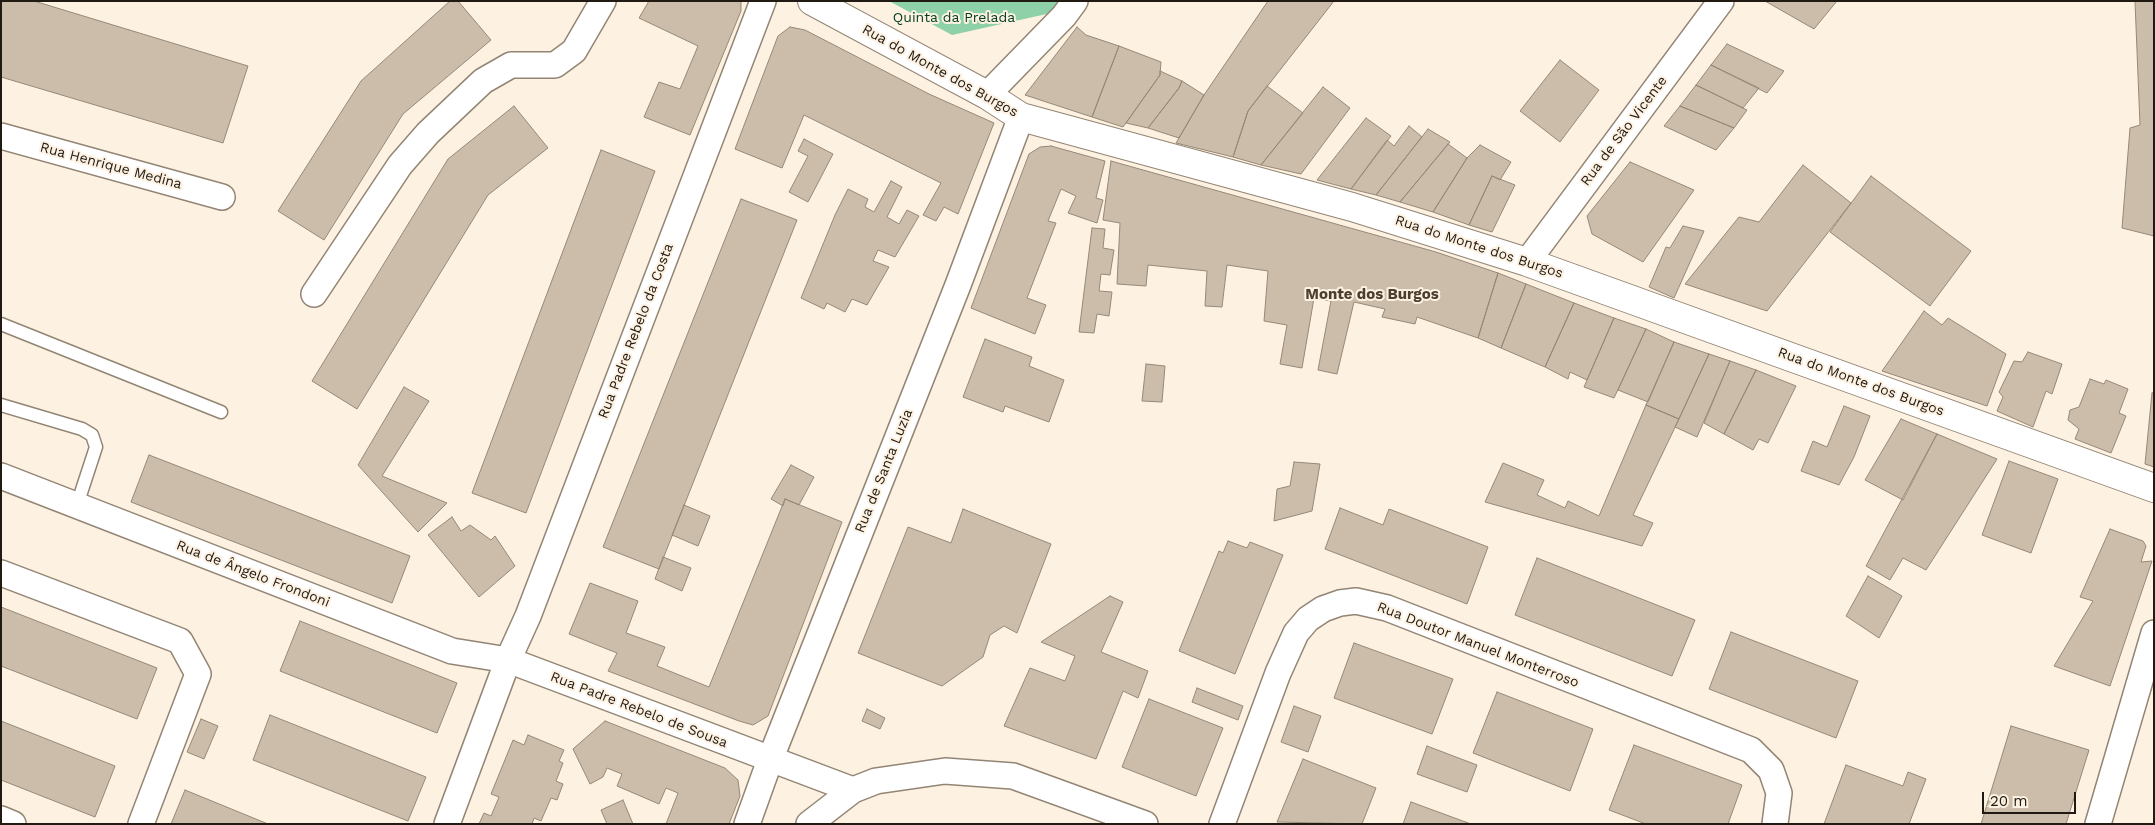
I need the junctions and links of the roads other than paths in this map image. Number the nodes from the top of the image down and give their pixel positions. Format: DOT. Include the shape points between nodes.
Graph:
graph roads {
  1 [pos="604,1"];
  2 [pos="762,1"];
  3 [pos="812,1"];
  4 [pos="1075,1"];
  5 [pos="1721,1"];
  6 [pos="986,95"];
  7 [pos="1021,117"];
  8 [pos="1,136"];
  9 [pos="222,197"];
  10 [pos="1528,262"];
  11 [pos="314,294"];
  12 [pos="1,324"];
  13 [pos="1,405"];
  14 [pos="221,412"];
  15 [pos="1,476"];
  16 [pos="2154,488"];
  17 [pos="76,505"];
  18 [pos="1,573"];
  19 [pos="2154,633"];
  20 [pos="508,660"];
  21 [pos="770,760"];
  22 [pos="853,790"];
  23 [pos="1,819"];
  24 [pos="13,824"];
  25 [pos="141,824"];
  26 [pos="447,824"];
  27 [pos="747,824"];
  28 [pos="809,824"];
  29 [pos="1145,824"];
  30 [pos="1222,824"];
  31 [pos="1775,824"];
  32 [pos="2098,824"];
  1 -- 11 [label="street" via="574,52 555,65 511,65 483,81 428,133 400,165"];
  2 -- 20 [label="street, Rua Padre Rebelo da Costa" via="528,616"];
  3 -- 6 [label="main road, Rua do Monte dos Burgos"];
  4 -- 6 [label="street"];
  5 -- 10 [label="street, Rua de São Vicente"];
  6 -- 7 [label="main road, Rua do Monte dos Burgos"];
  7 -- 10 [label="main road, Rua do Monte dos Burgos" via="1352,206"];
  7 -- 21 [label="street, Rua de Santa Luzia"];
  8 -- 9 [label="street, Rua Henrique Medina"];
  10 -- 16 [label="main road, Rua do Monte dos Burgos"];
  12 -- 14 [label="lane"];
  13 -- 17 [label="lane" via="82,428 92,435 96,447"];
  15 -- 17 [label="street, Rua de Ângelo Frondoni"];
  17 -- 20 [label="street, Rua de Ângelo Frondoni" via="452,651"];
  18 -- 25 [label="street" via="180,641 198,674"];
  19 -- 32 [label="street"];
  20 -- 21 [label="street, Rua Padre Rebelo de Sousa"];
  20 -- 26 [label="street, Rua Padre Rebelo da Costa"];
  21 -- 22 [label="street, Rua Padre Rebelo de Sousa"];
  21 -- 27 [label="street, Rua de Santa Luzia"];
  22 -- 28 [label="street"];
  22 -- 29 [label="street" via="876,781 945,771 1013,776"];
  23 -- 24 [label="street"];
  30 -- 31 [label="street, Rua Doutor Manuel Monterroso" via="1296,633 1322,609 1356,601 1387,608 1751,750 1771,770 1778,793"];
}
